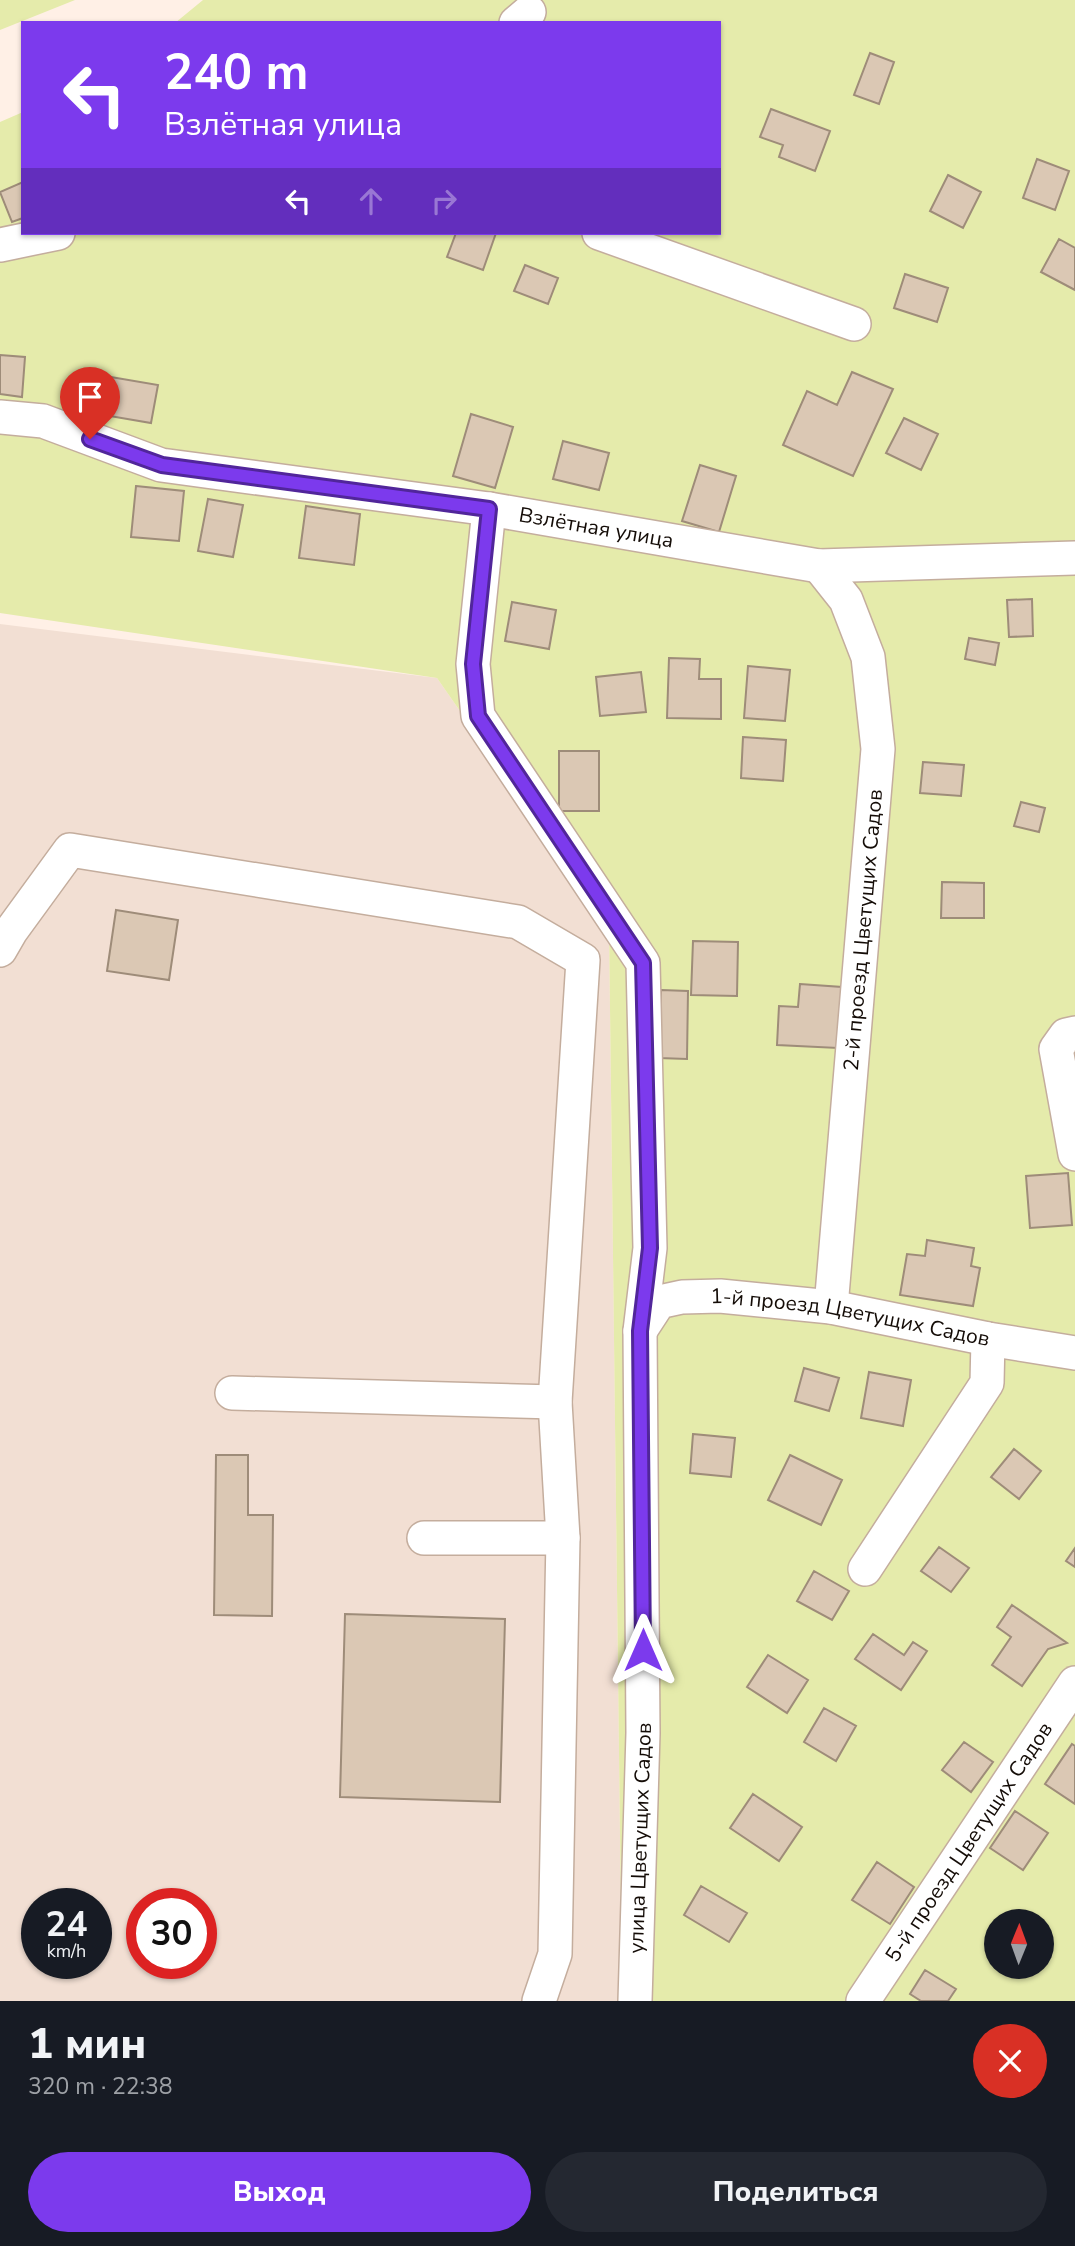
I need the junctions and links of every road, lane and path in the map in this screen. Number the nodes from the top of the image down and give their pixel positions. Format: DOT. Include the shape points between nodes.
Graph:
graph roads {
  1 [pos="48,235"];
  2 [pos="605,235"];
  3 [pos="0,245"];
  4 [pos="854,324"];
  5 [pos="0,417"];
  6 [pos="489,509"];
  7 [pos="1075,558"];
  8 [pos="819,566"];
  9 [pos="4,936"];
  10 [pos="1075,1032"];
  11 [pos="1075,1154"];
  12 [pos="831,1307"];
  13 [pos="640,1331"];
  14 [pos="988,1339"];
  15 [pos="1075,1353"];
  16 [pos="232,1393"];
  17 [pos="555,1402"];
  18 [pos="424,1538"];
  19 [pos="563,1538"];
  20 [pos="865,1569"];
  21 [pos="1075,1684"];
  22 [pos="539,2001"];
  23 [pos="635,2001"];
  24 [pos="863,2001"];
  1 -- 3 [label="street"];
  2 -- 4 [label="street"];
  5 -- 6 [label="street, Взлётная улица" via="43,421 162,465"];
  6 -- 8 [label="street, Взлётная улица"];
  6 -- 13 [label="street, улица Цветущих Садов" via="473,664 478,716 643,963 650,1248"];
  7 -- 8 [label="street, Взлётная улица"];
  8 -- 12 [label="street, 2-й проезд Цветущих Садов" via="845,600 868,657 878,749"];
  9 -- 17 [label="street" via="70,850 518,922 583,960"];
  10 -- 11 [label="street" via="1066,1035 1056,1049"];
  12 -- 13 [label="street, 1-й проезд Цветущих Садов" via="720,1296 682,1297 659,1302"];
  12 -- 14 [label="street, 1-й проезд Цветущих Садов"];
  13 -- 23 [label="street, улица Цветущих Садов" via="643,1733"];
  14 -- 15 [label="street, 1-й проезд Цветущих Садов"];
  14 -- 20 [label="street" via="987,1383"];
  16 -- 17 [label="street"];
  17 -- 19 [label="street"];
  18 -- 19 [label="street"];
  19 -- 22 [label="street" via="555,1954"];
  21 -- 24 [label="street, 5-й проезд Цветущих Садов"];
}
